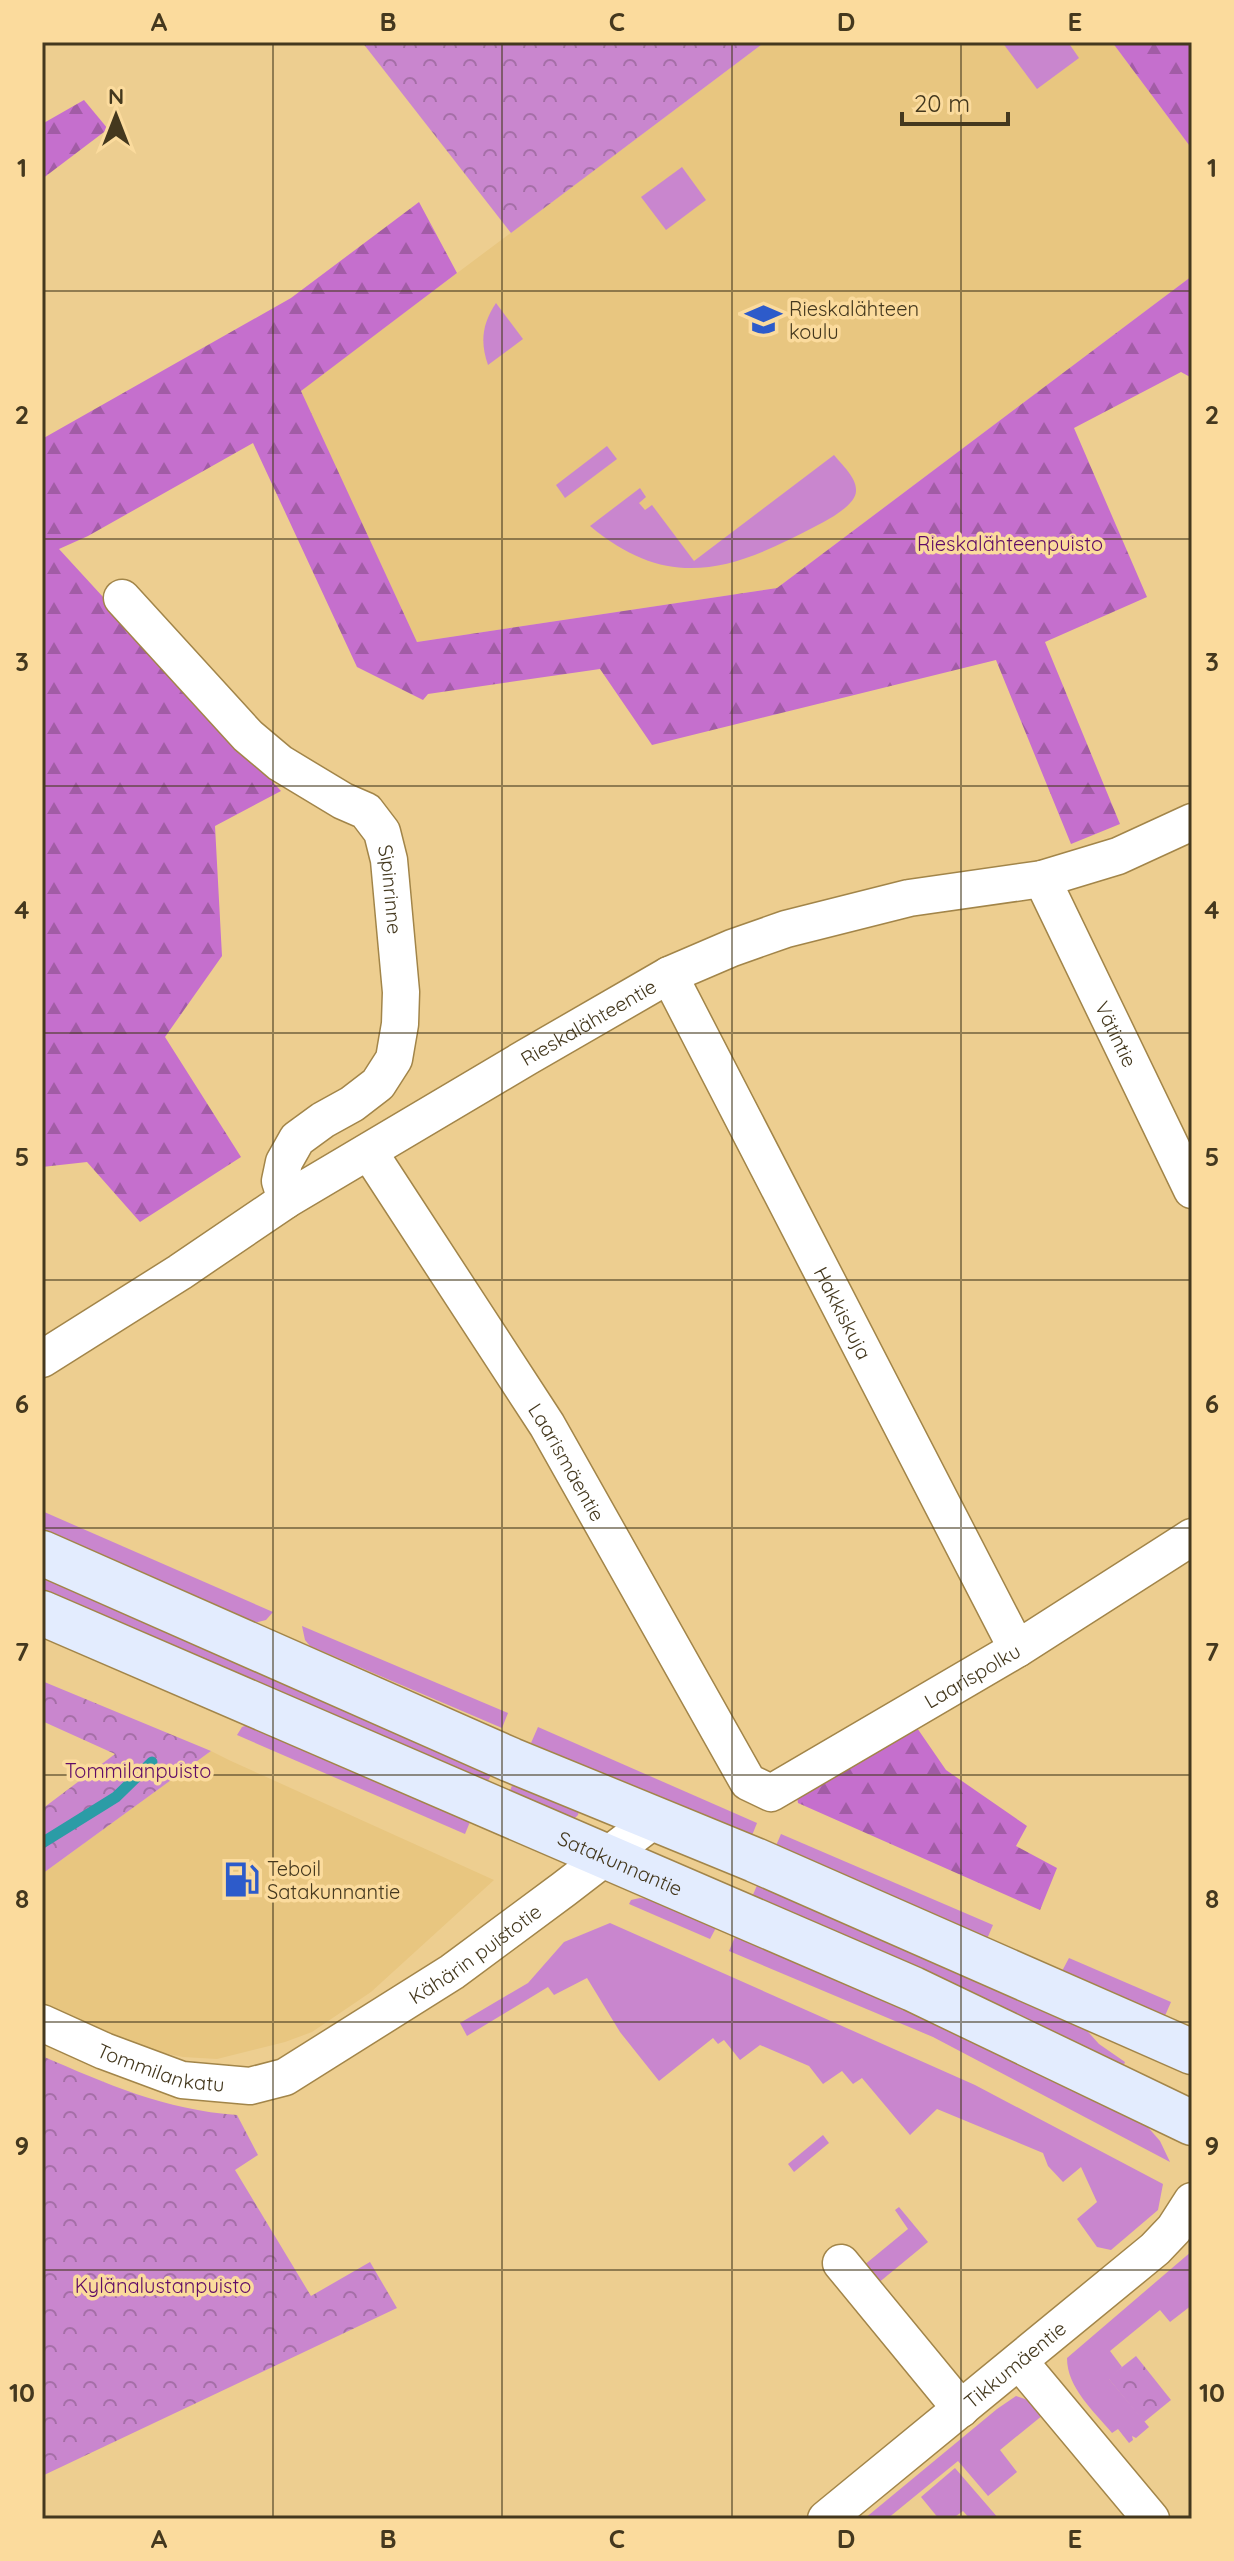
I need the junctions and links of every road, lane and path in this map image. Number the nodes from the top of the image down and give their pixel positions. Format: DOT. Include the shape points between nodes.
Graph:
graph roads {
  1 [pos="122,598"];
  2 [pos="1192,822"];
  3 [pos="1042,879"];
  4 [pos="669,975"];
  5 [pos="369,1152"];
  6 [pos="1192,1190"];
  7 [pos="286,1200"];
  8 [pos="42,1359"];
  9 [pos="1192,1537"];
  10 [pos="42,1553"];
  11 [pos="42,1613"];
  12 [pos="1017,1649"];
  13 [pos="748,1782"];
  14 [pos="655,1819"];
  15 [pos="608,1856"];
  16 [pos="42,2023"];
  17 [pos="1192,2052"];
  18 [pos="285,2077"];
  19 [pos="1192,2123"];
  20 [pos="1192,2201"];
  21 [pos="841,2263"];
  22 [pos="1019,2361"];
  23 [pos="961,2409"];
  24 [pos="826,2519"];
  25 [pos="1151,2519"];
  1 -- 7 [label="street, Sipinrinne" via="248,736 280,763 366,811 382,832 401,992 394,1059 378,1084 297,1139 280,1181"];
  2 -- 3 [label="street, Rieskalähteentie" via="1118,856"];
  3 -- 4 [label="street, Rieskalähteentie" via="909,898 802,925"];
  3 -- 6 [label="street, Vätintie"];
  4 -- 5 [label="street, Rieskalähteentie"];
  4 -- 12 [label="street, Hakkiskuja"];
  5 -- 7 [label="street, Rieskalähteentie"];
  5 -- 13 [label="street, Laarismäentie" via="547,1425"];
  7 -- 8 [label="street, Rieskalähteentie"];
  9 -- 12 [label="street, Laarispolku"];
  10 -- 14 [label="main road"];
  11 -- 15 [label="main road, Satakunnantie"];
  12 -- 13 [label="street, Laarispolku" via="771,1793"];
  14 -- 15 [label="street, Kähärin puistotie"];
  14 -- 17 [label="main road"];
  15 -- 18 [label="street, Kähärin puistotie" via="452,1972"];
  15 -- 19 [label="main road, Satakunnantie" via="913,1989"];
  16 -- 18 [label="street, Tommilankatu" via="182,2080 250,2086"];
  20 -- 22 [label="street, Tikkumäentie" via="1155,2249"];
  21 -- 23 [label="street"];
  22 -- 23 [label="street, Tikkumäentie"];
  22 -- 25 [label="street"];
  23 -- 24 [label="street, Tikkumäentie"];
}
